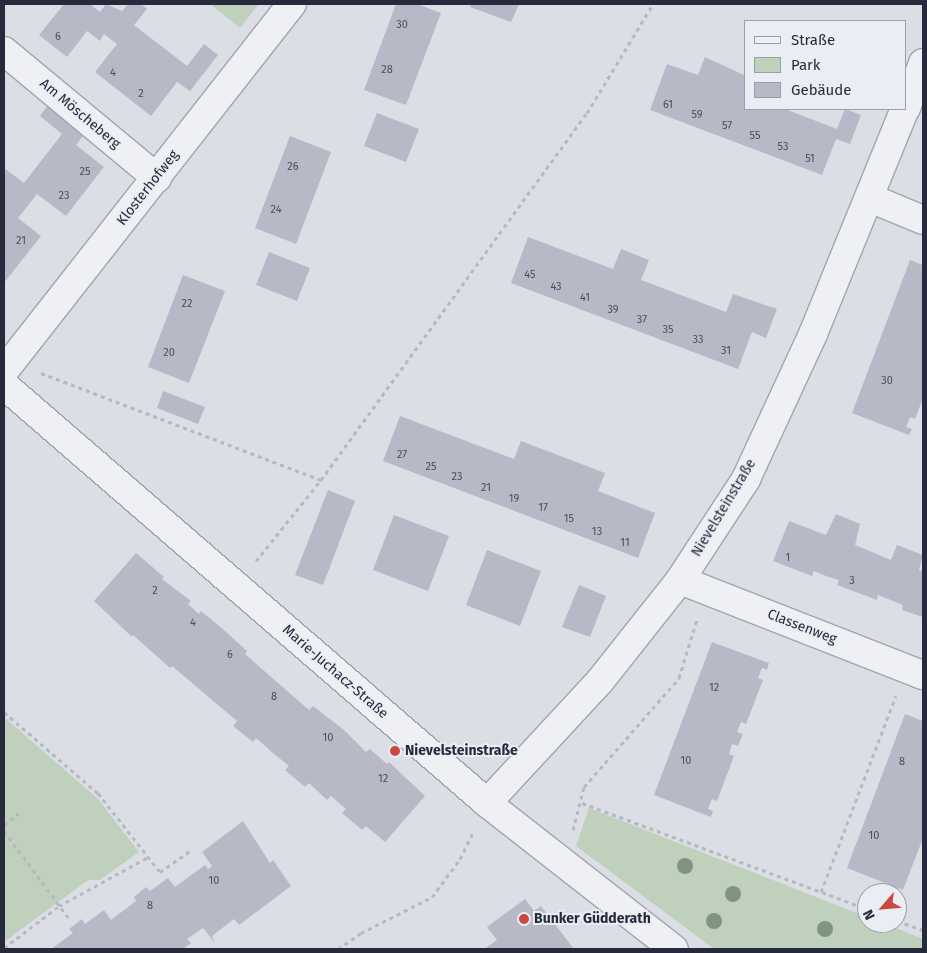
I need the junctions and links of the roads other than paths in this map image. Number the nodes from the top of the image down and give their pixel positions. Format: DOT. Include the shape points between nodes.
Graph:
graph roads {
  1 [pos="292,4"];
  2 [pos="4,51"];
  3 [pos="923,63"];
  4 [pos="907,105"];
  5 [pos="905,110"];
  6 [pos="157,178"];
  7 [pos="870,198"];
  8 [pos="923,220"];
  9 [pos="6,373"];
  10 [pos="680,580"];
  11 [pos="915,671"];
  12 [pos="487,803"];
  13 [pos="674,949"];
  1 -- 6 [label="street, Klosterhofweg"];
  2 -- 6 [label="street, Am Möscheberg"];
  3 -- 4 [label="street, Nievelsteinstraße"];
  5 -- 7 [label="street, Nievelsteinstraße"];
  6 -- 9 [label="street, Klosterhofweg"];
  7 -- 8 [label="street"];
  7 -- 10 [label="street, Nievelsteinstraße" via="746,479"];
  9 -- 12 [label="street, Marie-Juchacz-Straße" via="236,586"];
  10 -- 11 [label="street, Classenweg"];
  10 -- 12 [label="street, Nievelsteinstraße" via="588,696"];
  12 -- 13 [label="street, Marie-Juchacz-Straße"];
}
